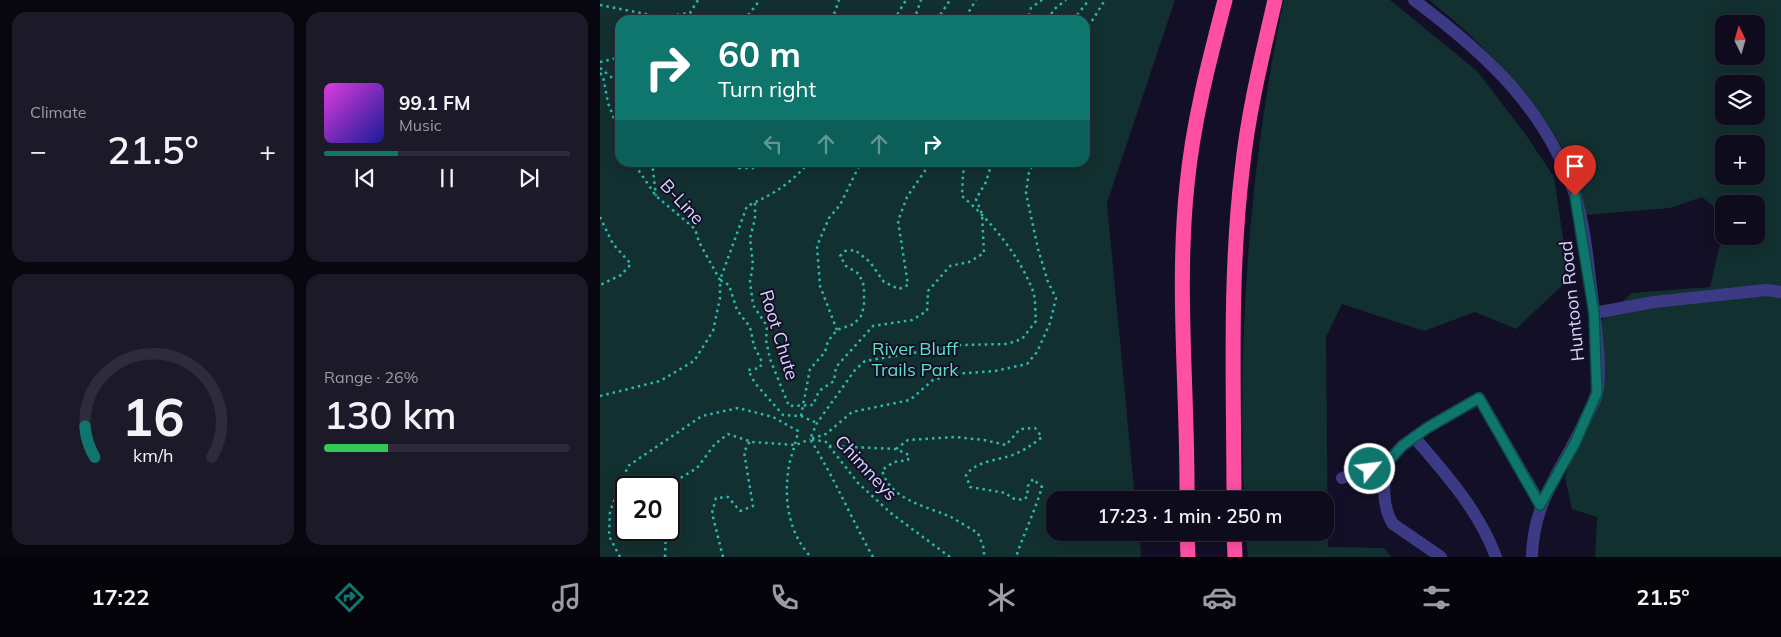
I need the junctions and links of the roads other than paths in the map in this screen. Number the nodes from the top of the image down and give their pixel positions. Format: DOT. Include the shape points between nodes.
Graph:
graph roads {
  1 [pos="1225,0"];
  2 [pos="1275,0"];
  3 [pos="1414,0"];
  4 [pos="1781,292"];
  5 [pos="1594,313"];
  6 [pos="1414,437"];
  7 [pos="1385,465"];
  8 [pos="1342,478"];
  9 [pos="1187,491"];
  10 [pos="1234,491"];
  11 [pos="1540,505"];
  12 [pos="1187,541"];
  13 [pos="1234,541"];
  14 [pos="1188,557"];
  15 [pos="1235,557"];
  16 [pos="1441,557"];
  17 [pos="1496,557"];
  18 [pos="1532,557"];
  1 -- 9 [label="highway" via="1195,122 1186,186 1183,356"];
  2 -- 10 [label="highway" via="1259,69 1242,170 1235,257"];
  3 -- 5 [label="street, Huntoon Road" via="1484,56 1546,130 1575,196"];
  4 -- 5 [label="street" via="1766,290 1654,302"];
  5 -- 11 [label="street, Huntoon Road" via="1597,393 1575,443"];
  6 -- 7 [label="street"];
  6 -- 11 [label="street" via="1479,398"];
  6 -- 17 [label="street" via="1470,507 1486,531"];
  7 -- 8 [label="street"];
  7 -- 16 [label="street" via="1384,486 1389,518"];
  11 -- 18 [label="street, Huntoon Road"];
  12 -- 14 [label="highway"];
  13 -- 15 [label="highway"];
}
